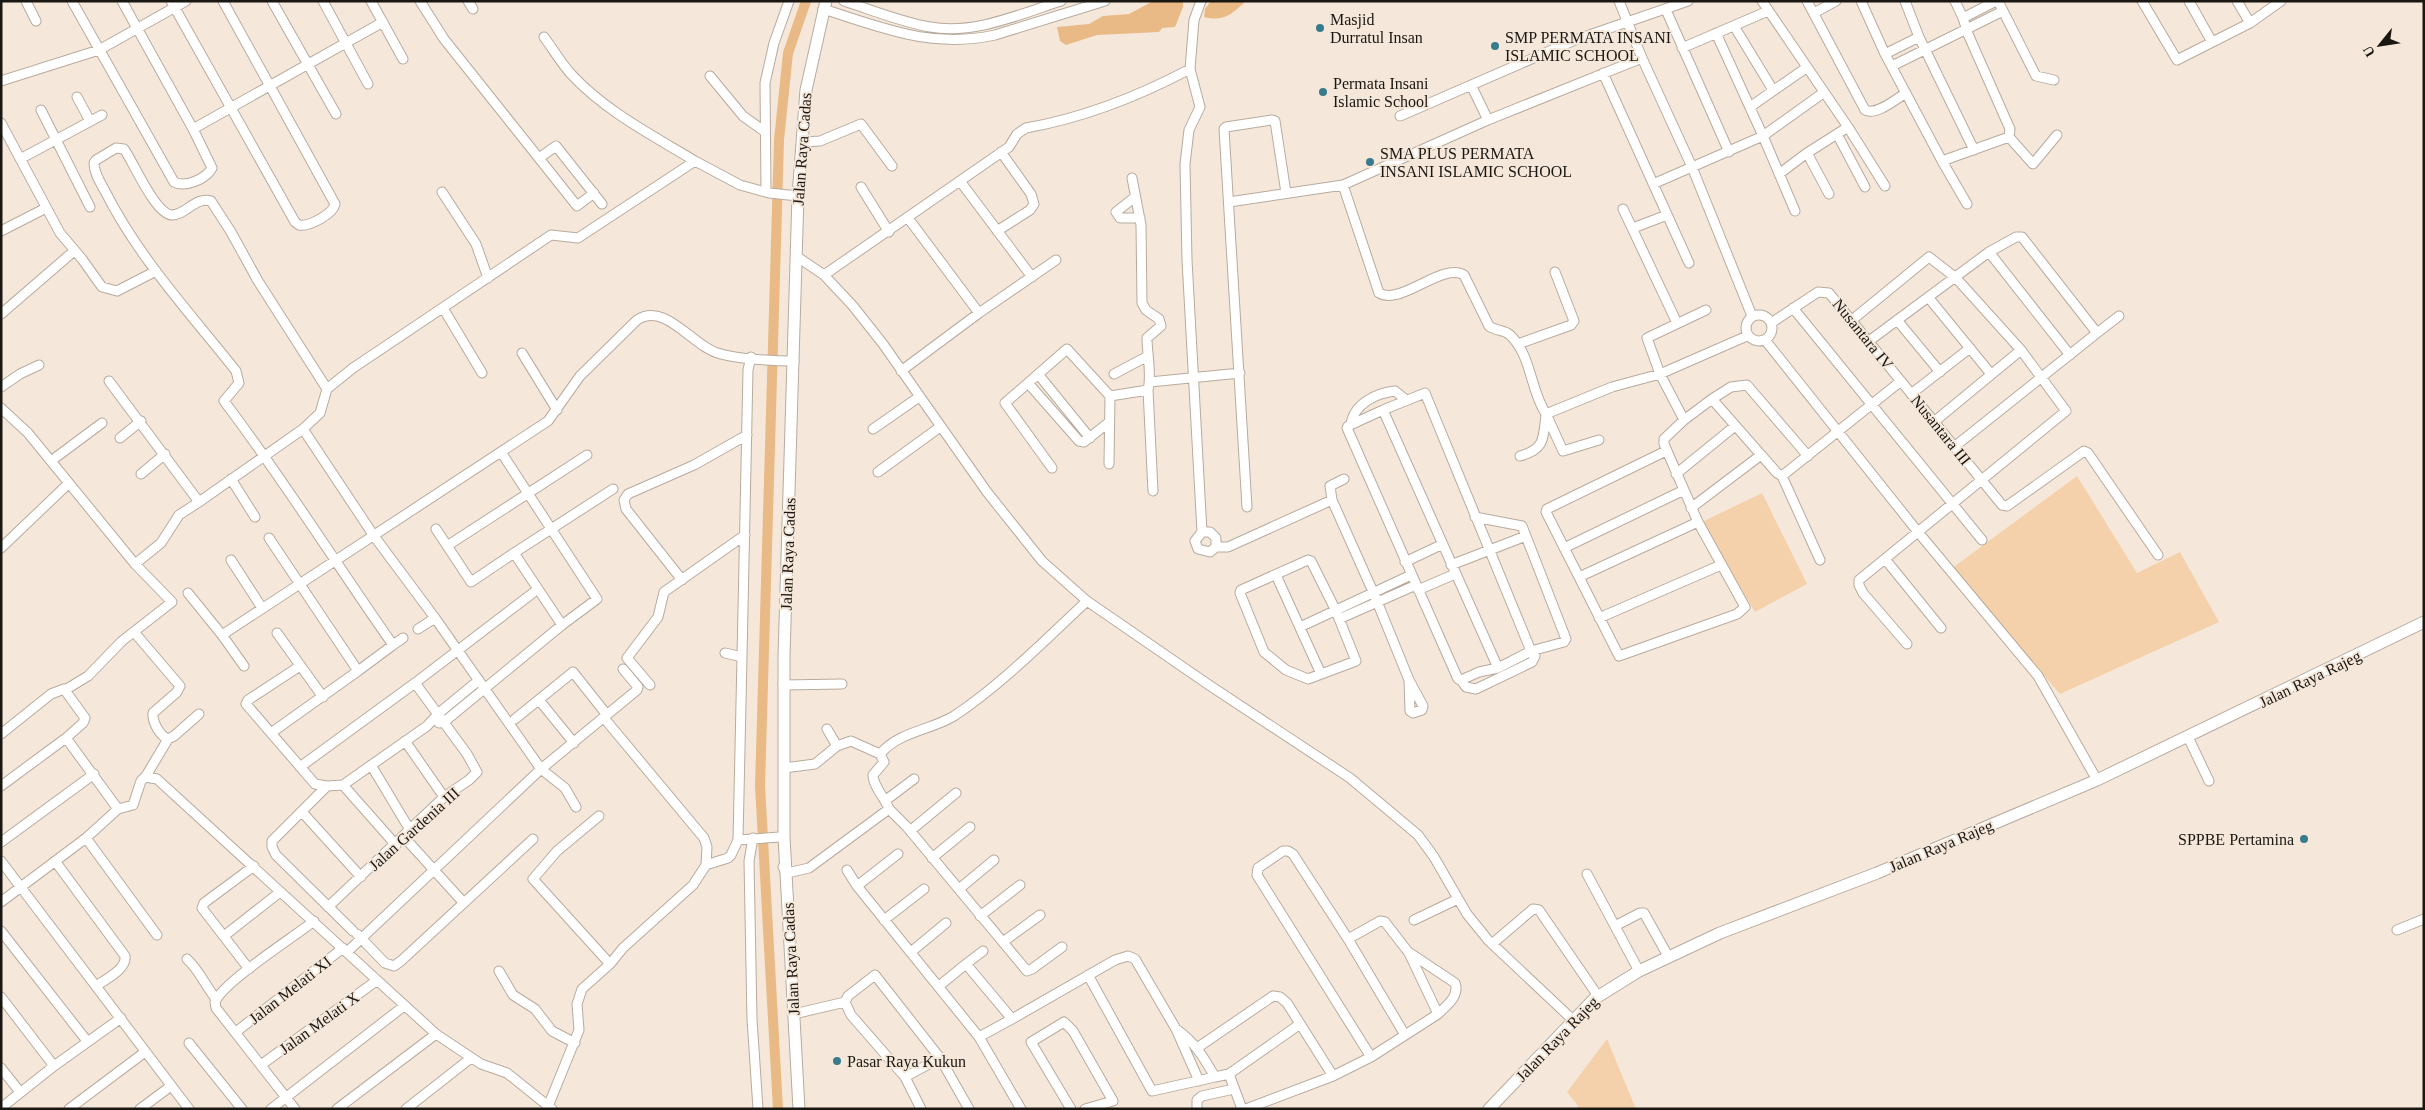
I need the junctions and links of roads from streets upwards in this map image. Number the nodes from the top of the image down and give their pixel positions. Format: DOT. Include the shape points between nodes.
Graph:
graph roads {
  1 [pos="26,1"];
  2 [pos="72,1"];
  3 [pos="122,1"];
  4 [pos="186,1"];
  5 [pos="223,1"];
  6 [pos="272,1"];
  7 [pos="323,1"];
  8 [pos="371,1"];
  9 [pos="420,1"];
  10 [pos="789,1"];
  11 [pos="844,1"];
  12 [pos="1062,1"];
  13 [pos="1105,1"];
  14 [pos="1201,1"];
  15 [pos="1619,1"];
  16 [pos="1688,1"];
  17 [pos="1762,1"];
  18 [pos="1807,1"];
  19 [pos="1836,1"];
  20 [pos="1862,1"];
  21 [pos="1905,1"];
  22 [pos="1955,1"];
  23 [pos="1997,1"];
  24 [pos="2142,1"];
  25 [pos="2189,1"];
  26 [pos="2237,1"];
  27 [pos="2281,1"];
  28 [pos="173,4"];
  29 [pos="824,5"];
  30 [pos="870,5"];
  31 [pos="1666,10"];
  32 [pos="1768,11"];
  33 [pos="2003,11"];
  34 [pos="1814,13"];
  35 [pos="1963,18"];
  36 [pos="36,21"];
  37 [pos="1627,21"];
  38 [pos="383,22"];
  39 [pos="2250,24"];
  40 [pos="1734,26"];
  41 [pos="137,29"];
  42 [pos="1967,29"];
  43 [pos="1716,34"];
  44 [pos="544,37"];
  45 [pos="1919,37"];
  46 [pos="2212,42"];
  47 [pos="347,44"];
  48 [pos="1682,48"];
  49 [pos="99,50"];
  50 [pos="1926,50"];
  51 [pos="1886,54"];
  52 [pos="1642,58"];
  53 [pos="403,59"];
  54 [pos="308,64"];
  55 [pos="1892,66"];
  56 [pos="1806,68"];
  57 [pos="1190,69"];
  58 [pos="1603,74"];
  59 [pos="710,76"];
  60 [pos="2054,80"];
  61 [pos="1,81"];
  62 [pos="368,84"];
  63 [pos="1470,85"];
  64 [pos="270,86"];
  65 [pos="1773,90"];
  66 [pos="1823,93"];
  67 [pos="1906,93"];
  68 [pos="77,97"];
  69 [pos="1750,107"];
  70 [pos="232,108"];
  71 [pos="41,110"];
  72 [pos="336,114"];
  73 [pos="102,115"];
  74 [pos="1400,116"];
  75 [pos="1488,120"];
  76 [pos="90,121"];
  77 [pos="1,123"];
  78 [pos="1848,127"];
  79 [pos="193,129"];
  80 [pos="764,131"];
  81 [pos="1837,134"];
  82 [pos="2057,135"];
  83 [pos="1763,136"];
  84 [pos="2009,137"];
  85 [pos="55,140"];
  86 [pos="803,142"];
  87 [pos="1974,150"];
  88 [pos="1002,152"];
  89 [pos="1729,152"];
  90 [pos="1807,152"];
  91 [pos="539,158"];
  92 [pos="20,159"];
  93 [pos="1942,160"];
  94 [pos="694,161"];
  95 [pos="892,166"];
  96 [pos="1692,167"];
  97 [pos="1779,174"];
  98 [pos="1132,178"];
  99 [pos="960,181"];
  100 [pos="1653,184"];
  101 [pos="1344,185"];
  102 [pos="1885,186"];
  103 [pos="861,187"];
  104 [pos="1865,187"];
  105 [pos="442,192"];
  106 [pos="594,193"];
  107 [pos="768,193"];
  108 [pos="1286,193"];
  109 [pos="1829,194"];
  110 [pos="793,195"];
  111 [pos="1135,197"];
  112 [pos="1230,202"];
  113 [pos="602,204"];
  114 [pos="1966,204"];
  115 [pos="90,207"];
  116 [pos="46,208"];
  117 [pos="1623,208"];
  118 [pos="1795,211"];
  119 [pos="1666,215"];
  120 [pos="908,218"];
  121 [pos="1140,218"];
  122 [pos="1633,228"];
  123 [pos="1,231"];
  124 [pos="997,231"];
  125 [pos="889,232"];
  126 [pos="74,251"];
  127 [pos="1989,252"];
  128 [pos="796,256"];
  129 [pos="1056,260"];
  130 [pos="1689,264"];
  131 [pos="156,271"];
  132 [pos="1555,272"];
  133 [pos="824,275"];
  134 [pos="1032,277"];
  135 [pos="488,278"];
  136 [pos="1956,278"];
  137 [pos="1928,297"];
  138 [pos="443,308"];
  139 [pos="1793,308"];
  140 [pos="1706,310"];
  141 [pos="979,313"];
  142 [pos="1,314"];
  143 [pos="1752,316"];
  144 [pos="2119,316"];
  145 [pos="1852,320"];
  146 [pos="1898,320"];
  147 [pos="1677,323"];
  148 [pos="1771,323"];
  149 [pos="2097,333"];
  150 [pos="1747,336"];
  151 [pos="1764,340"];
  152 [pos="1869,341"];
  153 [pos="1518,344"];
  154 [pos="1970,348"];
  155 [pos="2021,350"];
  156 [pos="522,353"];
  157 [pos="2070,355"];
  158 [pos="1146,357"];
  159 [pos="755,358"];
  160 [pos="788,361"];
  161 [pos="39,365"];
  162 [pos="901,371"];
  163 [pos="1940,372"];
  164 [pos="482,373"];
  165 [pos="1240,373"];
  166 [pos="1038,374"];
  167 [pos="1114,374"];
  168 [pos="1660,374"];
  169 [pos="1991,374"];
  170 [pos="2042,377"];
  171 [pos="1193,378"];
  172 [pos="110,381"];
  173 [pos="1901,381"];
  174 [pos="1028,383"];
  175 [pos="1149,386"];
  176 [pos="1,387"];
  177 [pos="327,389"];
  178 [pos="1912,394"];
  179 [pos="1110,396"];
  180 [pos="919,397"];
  181 [pos="1406,400"];
  182 [pos="1712,400"];
  183 [pos="1871,405"];
  184 [pos="1,408"];
  185 [pos="558,410"];
  186 [pos="1383,410"];
  187 [pos="1546,414"];
  188 [pos="1684,420"];
  189 [pos="140,421"];
  190 [pos="1934,421"];
  191 [pos="102,423"];
  192 [pos="1108,424"];
  193 [pos="1351,424"];
  194 [pos="1735,426"];
  195 [pos="940,427"];
  196 [pos="873,428"];
  197 [pos="303,429"];
  198 [pos="1838,431"];
  199 [pos="747,435"];
  200 [pos="120,438"];
  201 [pos="1090,438"];
  202 [pos="1599,440"];
  203 [pos="1954,447"];
  204 [pos="1666,451"];
  205 [pos="501,452"];
  206 [pos="164,454"];
  207 [pos="587,455"];
  208 [pos="1761,455"];
  209 [pos="266,456"];
  210 [pos="1520,456"];
  211 [pos="1808,456"];
  212 [pos="51,461"];
  213 [pos="1109,464"];
  214 [pos="1052,468"];
  215 [pos="878,472"];
  216 [pos="141,474"];
  217 [pos="1676,474"];
  218 [pos="1782,476"];
  219 [pos="231,479"];
  220 [pos="1344,479"];
  221 [pos="1980,480"];
  222 [pos="68,484"];
  223 [pos="613,489"];
  224 [pos="1684,490"];
  225 [pos="1153,491"];
  226 [pos="527,492"];
  227 [pos="1332,500"];
  228 [pos="199,502"];
  229 [pos="1951,504"];
  230 [pos="1247,507"];
  231 [pos="1691,508"];
  232 [pos="256,517"];
  233 [pos="1475,517"];
  234 [pos="1698,522"];
  235 [pos="436,529"];
  236 [pos="552,529"];
  237 [pos="1202,532"];
  238 [pos="1918,532"];
  239 [pos="744,535"];
  240 [pos="374,536"];
  241 [pos="1526,536"];
  242 [pos="269,538"];
  243 [pos="1982,540"];
  244 [pos="1443,544"];
  245 [pos="447,546"];
  246 [pos="1216,547"];
  247 [pos="1,548"];
  248 [pos="1564,548"];
  249 [pos="1489,551"];
  250 [pos="514,553"];
  251 [pos="2158,554"];
  252 [pos="1885,559"];
  253 [pos="231,560"];
  254 [pos="1820,560"];
  255 [pos="334,562"];
  256 [pos="1405,562"];
  257 [pos="136,564"];
  258 [pos="1451,565"];
  259 [pos="1721,565"];
  260 [pos="1455,574"];
  261 [pos="1276,575"];
  262 [pos="1411,575"];
  263 [pos="1579,577"];
  264 [pos="682,580"];
  265 [pos="298,584"];
  266 [pos="1417,588"];
  267 [pos="538,589"];
  268 [pos="188,594"];
  269 [pos="1374,594"];
  270 [pos="1086,602"];
  271 [pos="1378,603"];
  272 [pos="262,608"];
  273 [pos="1337,615"];
  274 [pos="435,618"];
  275 [pos="1600,618"];
  276 [pos="2424,622"];
  277 [pos="562,625"];
  278 [pos="1300,627"];
  279 [pos="1941,628"];
  280 [pos="418,629"];
  281 [pos="134,632"];
  282 [pos="278,633"];
  283 [pos="222,635"];
  284 [pos="404,638"];
  285 [pos="1907,644"];
  286 [pos="393,645"];
  287 [pos="458,651"];
  288 [pos="1532,651"];
  289 [pos="724,654"];
  290 [pos="742,657"];
  291 [pos="244,666"];
  292 [pos="300,666"];
  293 [pos="1498,668"];
  294 [pos="623,669"];
  295 [pos="358,672"];
  296 [pos="1321,674"];
  297 [pos="479,680"];
  298 [pos="1409,680"];
  299 [pos="1461,680"];
  300 [pos="415,682"];
  301 [pos="842,684"];
  302 [pos="650,685"];
  303 [pos="783,685"];
  304 [pos="485,688"];
  305 [pos="65,690"];
  306 [pos="322,697"];
  307 [pos="539,700"];
  308 [pos="438,713"];
  309 [pos="199,714"];
  310 [pos="606,717"];
  311 [pos="515,719"];
  312 [pos="444,722"];
  313 [pos="427,726"];
  314 [pos="827,729"];
  315 [pos="271,733"];
  316 [pos="1,734"];
  317 [pos="2188,737"];
  318 [pos="66,738"];
  319 [pos="168,740"];
  320 [pos="404,741"];
  321 [pos="574,743"];
  322 [pos="837,746"];
  323 [pos="880,754"];
  324 [pos="300,766"];
  325 [pos="371,766"];
  326 [pos="784,768"];
  327 [pos="541,769"];
  328 [pos="94,774"];
  329 [pos="146,776"];
  330 [pos="914,779"];
  331 [pos="2097,780"];
  332 [pos="2209,780"];
  333 [pos="343,785"];
  334 [pos="1,786"];
  335 [pos="327,786"];
  336 [pos="956,792"];
  337 [pos="784,793"];
  338 [pos="444,797"];
  339 [pos="888,805"];
  340 [pos="576,807"];
  341 [pos="118,809"];
  342 [pos="302,812"];
  343 [pos="599,816"];
  344 [pos="970,826"];
  345 [pos="910,831"];
  346 [pos="407,834"];
  347 [pos="780,837"];
  348 [pos="86,838"];
  349 [pos="760,838"];
  350 [pos="533,840"];
  351 [pos="738,840"];
  352 [pos="1,842"];
  353 [pos="396,845"];
  354 [pos="898,854"];
  355 [pos="932,858"];
  356 [pos="994,860"];
  357 [pos="1,861"];
  358 [pos="55,861"];
  359 [pos="706,865"];
  360 [pos="254,866"];
  361 [pos="847,870"];
  362 [pos="433,871"];
  363 [pos="787,873"];
  364 [pos="1587,874"];
  365 [pos="361,877"];
  366 [pos="1020,885"];
  367 [pos="857,886"];
  368 [pos="20,888"];
  369 [pos="924,889"];
  370 [pos="959,889"];
  371 [pos="280,892"];
  372 [pos="1458,899"];
  373 [pos="1,902"];
  374 [pos="463,902"];
  375 [pos="328,908"];
  376 [pos="1040,915"];
  377 [pos="980,916"];
  378 [pos="2424,919"];
  379 [pos="884,920"];
  380 [pos="1414,920"];
  381 [pos="314,922"];
  382 [pos="946,923"];
  383 [pos="1615,926"];
  384 [pos="2397,930"];
  385 [pos="1,931"];
  386 [pos="357,934"];
  387 [pos="158,935"];
  388 [pos="224,936"];
  389 [pos="1348,939"];
  390 [pos="1003,942"];
  391 [pos="1492,944"];
  392 [pos="1062,947"];
  393 [pos="345,950"];
  394 [pos="983,950"];
  395 [pos="911,952"];
  396 [pos="1409,953"];
  397 [pos="1668,956"];
  398 [pos="187,959"];
  399 [pos="610,964"];
  400 [pos="966,964"];
  401 [pos="249,969"];
  402 [pos="499,971"];
  403 [pos="1639,971"];
  404 [pos="1088,975"];
  405 [pos="376,981"];
  406 [pos="96,986"];
  407 [pos="939,986"];
  408 [pos="1598,996"];
  409 [pos="1,997"];
  410 [pos="216,999"];
  411 [pos="845,1002"];
  412 [pos="404,1006"];
  413 [pos="794,1014"];
  414 [pos="1438,1014"];
  415 [pos="122,1018"];
  416 [pos="1012,1019"];
  417 [pos="1573,1020"];
  418 [pos="1300,1024"];
  419 [pos="1176,1029"];
  420 [pos="236,1032"];
  421 [pos="436,1034"];
  422 [pos="1405,1035"];
  423 [pos="979,1037"];
  424 [pos="87,1041"];
  425 [pos="189,1043"];
  426 [pos="575,1043"];
  427 [pos="1198,1048"];
  428 [pos="145,1052"];
  429 [pos="1371,1057"];
  430 [pos="471,1058"];
  431 [pos="940,1058"];
  432 [pos="261,1065"];
  433 [pos="54,1066"];
  434 [pos="1,1068"];
  435 [pos="1229,1074"];
  436 [pos="1333,1076"];
  437 [pos="905,1077"];
  438 [pos="1215,1077"];
  439 [pos="1199,1081"];
  440 [pos="171,1086"];
  441 [pos="1234,1089"];
  442 [pos="20,1092"];
  443 [pos="286,1098"];
  444 [pos="1,1108"];
  445 [pos="549,1108"];
  446 [pos="69,1109"];
  447 [pos="140,1109"];
  448 [pos="189,1109"];
  449 [pos="242,1109"];
  450 [pos="271,1109"];
  451 [pos="295,1109"];
  452 [pos="337,1109"];
  453 [pos="406,1109"];
  454 [pos="758,1109"];
  455 [pos="799,1109"];
  456 [pos="922,1109"];
  457 [pos="968,1109"];
  458 [pos="1021,1109"];
  459 [pos="1071,1109"];
  460 [pos="1085,1109"];
  461 [pos="1197,1109"];
  462 [pos="1242,1109"];
  463 [pos="1246,1109"];
  464 [pos="1489,1109"];
  1 -- 36 [label="street"];
  2 -- 49 [label="street"];
  3 -- 41 [label="street"];
  4 -- 28 [label="street"];
  5 -- 64 [label="street"];
  6 -- 54 [label="street"];
  7 -- 47 [label="street"];
  8 -- 38 [label="street"];
  9 -- 91 [label="street" via="444,39"];
  10 -- 80 [label="street" via="774,43 765,83"];
  11 -- 30 [label="street"];
  12 -- 30 [label="street" via="991,22 951,28 931,27"];
  13 -- 29 [label="street" via="996,35 951,40 902,34"];
  14 -- 57 [label="street" via="1194,20"];
  15 -- 37 [label="street"];
  16 -- 31 [label="street"];
  17 -- 32 [label="street"];
  18 -- 34 [label="street"];
  19 -- 34 [label="street"];
  20 -- 51 [label="street"];
  21 -- 45 [label="street"];
  22 -- 35 [label="street"];
  23 -- 33 [label="street"];
  23 -- 35 [label="street"];
  24 -- 46 [label="street" via="2177,60"];
  25 -- 46 [label="street"];
  26 -- 39 [label="street"];
  27 -- 39 [label="street"];
  28 -- 41 [label="street"];
  28 -- 70 [label="street"];
  29 -- 86 [label="street, Jalan Raya Cadas" via="806,90"];
  31 -- 37 [label="street"];
  31 -- 48 [label="street"];
  32 -- 40 [label="street"];
  32 -- 56 [label="street"];
  33 -- 42 [label="street"];
  33 -- 60 [label="street" via="2036,76"];
  34 -- 67 [label="street" via="1865,110 1875,111"];
  35 -- 42 [label="street"];
  37 -- 52 [label="street"];
  37 -- 63 [label="street"];
  38 -- 47 [label="street"];
  38 -- 53 [label="street"];
  39 -- 46 [label="street"];
  40 -- 43 [label="street"];
  40 -- 65 [label="street"];
  41 -- 49 [label="street"];
  41 -- 79 [label="street"];
  42 -- 50 [label="street"];
  42 -- 84 [label="street" via="2010,129"];
  43 -- 48 [label="street"];
  43 -- 69 [label="street"];
  44 -- 94 [label="street" via="570,72 591,93 627,120"];
  45 -- 50 [label="street"];
  45 -- 51 [label="street"];
  47 -- 54 [label="street"];
  47 -- 62 [label="street"];
  48 -- 89 [label="street"];
  49 -- 61 [label="street"];
  49 -- 79 [label="street" via="176,184 198,179 212,168"];
  50 -- 55 [label="street"];
  50 -- 87 [label="street"];
  51 -- 55 [label="street"];
  52 -- 58 [label="street"];
  52 -- 96 [label="street"];
  54 -- 64 [label="street"];
  54 -- 72 [label="street"];
  55 -- 67 [label="street"];
  56 -- 65 [label="street"];
  56 -- 66 [label="street"];
  57 -- 88 [label="street" via="1146,92 1092,111 1026,128"];
  57 -- 171 [label="street" via="1200,107 1189,130 1185,164"];
  58 -- 75 [label="street"];
  58 -- 100 [label="street"];
  59 -- 80 [label="street" via="743,116"];
  63 -- 74 [label="street"];
  63 -- 75 [label="street"];
  64 -- 70 [label="street"];
  64 -- 70 [label="street" via="335,204 332,210 313,222 302,226 295,222"];
  65 -- 69 [label="street"];
  66 -- 78 [label="street"];
  66 -- 83 [label="street"];
  67 -- 93 [label="street"];
  68 -- 76 [label="street"];
  69 -- 83 [label="street"];
  70 -- 79 [label="street"];
  71 -- 85 [label="street"];
  73 -- 76 [label="street"];
  75 -- 101 [label="street"];
  76 -- 85 [label="street"];
  77 -- 92 [label="street"];
  78 -- 81 [label="street"];
  78 -- 102 [label="street"];
  80 -- 107 [label="street"];
  81 -- 90 [label="street"];
  81 -- 104 [label="street"];
  82 -- 84 [label="street" via="2033,164"];
  83 -- 89 [label="street"];
  83 -- 97 [label="street"];
  84 -- 87 [label="street"];
  85 -- 92 [label="street"];
  85 -- 115 [label="street"];
  86 -- 95 [label="street" via="820,141 861,124"];
  86 -- 110 [label="street, Jalan Raya Cadas"];
  87 -- 93 [label="street"];
  88 -- 99 [label="street"];
  88 -- 124 [label="street" via="1031,194 1034,204"];
  89 -- 96 [label="street"];
  90 -- 97 [label="street"];
  90 -- 109 [label="street"];
  91 -- 106 [label="street" via="556,146"];
  91 -- 106 [label="street" via="577,206"];
  92 -- 116 [label="street"];
  93 -- 114 [label="street"];
  94 -- 107 [label="street" via="740,186"];
  94 -- 135 [label="street" via="578,238 551,235"];
  96 -- 100 [label="street"];
  96 -- 143 [label="street"];
  97 -- 118 [label="street"];
  98 -- 111 [label="street"];
  99 -- 120 [label="street"];
  99 -- 124 [label="street"];
  100 -- 119 [label="street"];
  101 -- 108 [label="street"];
  101 -- 153 [label="street" via="1379,293 1390,295 1460,272 1468,279 1489,326 1509,334"];
  103 -- 125 [label="street"];
  105 -- 135 [label="street" via="476,244"];
  106 -- 113 [label="street"];
  107 -- 110 [label="street"];
  108 -- 112 [label="street"];
  108 -- 112 [label="street" via="1275,121 1229,125 1224,130"];
  110 -- 128 [label="street, Jalan Raya Cadas"];
  111 -- 121 [label="street"];
  111 -- 121 [label="street" via="1116,212 1120,218"];
  112 -- 165 [label="street"];
  116 -- 123 [label="street"];
  116 -- 126 [label="street"];
  117 -- 122 [label="street"];
  119 -- 122 [label="street"];
  119 -- 130 [label="street"];
  120 -- 125 [label="street"];
  120 -- 141 [label="street"];
  121 -- 158 [label="street" via="1142,303 1146,310 1160,319 1161,326 1147,338"];
  122 -- 147 [label="street"];
  124 -- 134 [label="street"];
  125 -- 133 [label="street"];
  126 -- 131 [label="street" via="102,287 112,290 128,287"];
  126 -- 142 [label="street"];
  127 -- 136 [label="street"];
  127 -- 149 [label="street" via="2022,237"];
  127 -- 157 [label="street"];
  128 -- 133 [label="street"];
  128 -- 160 [label="street, Jalan Raya Cadas"];
  129 -- 134 [label="street"];
  131 -- 177 [label="street" via="118,217 95,172 96,160 116,148 124,149 150,194 169,215 202,200 211,201"];
  131 -- 209 [label="street" via="236,371 239,383 224,401"];
  132 -- 153 [label="street" via="1574,322"];
  133 -- 162 [label="street" via="883,344"];
  134 -- 141 [label="street"];
  135 -- 138 [label="street"];
  136 -- 137 [label="street"];
  136 -- 145 [label="street" via="1929,257"];
  136 -- 155 [label="street"];
  137 -- 146 [label="street"];
  137 -- 154 [label="street"];
  138 -- 164 [label="street"];
  138 -- 177 [label="street"];
  139 -- 145 [label="street, Nusantara IV" via="1818,292 1830,293"];
  139 -- 148 [label="street, Nusantara IV"];
  139 -- 183 [label="street"];
  140 -- 147 [label="street"];
  141 -- 162 [label="street"];
  143 -- 148 [label="street" via="1763,316"];
  143 -- 150 [label="street" via="1745,329"];
  144 -- 149 [label="street"];
  145 -- 152 [label="street, Nusantara IV"];
  146 -- 152 [label="street"];
  146 -- 163 [label="street"];
  147 -- 168 [label="street" via="1647,338"];
  148 -- 151 [label="street" via="1771,333"];
  149 -- 157 [label="street"];
  150 -- 151 [label="street" via="1752,340"];
  150 -- 168 [label="street"];
  151 -- 198 [label="street"];
  152 -- 173 [label="street, Nusantara IV"];
  153 -- 187 [label="street" via="1538,403"];
  154 -- 163 [label="street"];
  154 -- 169 [label="street"];
  155 -- 169 [label="street"];
  155 -- 170 [label="street"];
  156 -- 185 [label="street"];
  157 -- 170 [label="street"];
  158 -- 167 [label="street"];
  158 -- 175 [label="street"];
  159 -- 160 [label="street"];
  159 -- 185 [label="street" via="712,351 664,318 648,316 637,320 580,376"];
  159 -- 199 [label="street"];
  160 -- 303 [label="street, Jalan Raya Cadas"];
  161 -- 176 [label="street"];
  162 -- 180 [label="street"];
  163 -- 178 [label="street"];
  165 -- 171 [label="street"];
  165 -- 230 [label="street"];
  166 -- 174 [label="street"];
  166 -- 179 [label="street" via="1065,349 1069,349"];
  166 -- 201 [label="street"];
  168 -- 187 [label="street" via="1612,387"];
  168 -- 188 [label="street"];
  169 -- 190 [label="street"];
  170 -- 203 [label="street"];
  170 -- 221 [label="street" via="2065,408 2065,413"];
  171 -- 175 [label="street"];
  171 -- 237 [label="street"];
  172 -- 189 [label="street"];
  173 -- 178 [label="street, Nusantara III"];
  173 -- 183 [label="street"];
  174 -- 201 [label="street" via="1079,441"];
  174 -- 214 [label="street" via="1004,405"];
  175 -- 179 [label="street"];
  175 -- 225 [label="street"];
  177 -- 197 [label="street" via="320,413"];
  178 -- 190 [label="street, Nusantara III"];
  179 -- 192 [label="street"];
  180 -- 195 [label="street"];
  180 -- 196 [label="street"];
  181 -- 186 [label="street"];
  181 -- 193 [label="street" via="1395,391 1376,395 1356,411"];
  181 -- 233 [label="street" via="1425,394"];
  182 -- 188 [label="street"];
  182 -- 194 [label="street"];
  182 -- 211 [label="street" via="1731,387 1747,385"];
  183 -- 198 [label="street"];
  183 -- 229 [label="street"];
  184 -- 212 [label="street"];
  185 -- 205 [label="street" via="548,421"];
  186 -- 193 [label="street"];
  186 -- 244 [label="street"];
  187 -- 202 [label="street" via="1563,452"];
  187 -- 210 [label="street" via="1542,443 1538,449"];
  188 -- 204 [label="street" via="1664,439"];
  189 -- 200 [label="street"];
  189 -- 206 [label="street"];
  190 -- 203 [label="street, Nusantara III"];
  191 -- 212 [label="street"];
  192 -- 201 [label="street"];
  192 -- 213 [label="street"];
  193 -- 256 [label="street" via="1348,430"];
  194 -- 208 [label="street"];
  194 -- 217 [label="street"];
  195 -- 215 [label="street"];
  195 -- 270 [label="street" via="1042,561"];
  197 -- 209 [label="street"];
  197 -- 240 [label="street"];
  198 -- 211 [label="street"];
  198 -- 238 [label="street"];
  199 -- 239 [label="street"];
  199 -- 264 [label="street" via="694,465 628,494 624,500 626,509"];
  203 -- 221 [label="street, Nusantara III"];
  204 -- 217 [label="street"];
  204 -- 248 [label="street" via="1548,507 1546,512"];
  205 -- 226 [label="street"];
  205 -- 240 [label="street"];
  206 -- 216 [label="street"];
  206 -- 228 [label="street"];
  207 -- 226 [label="street"];
  208 -- 218 [label="street"];
  208 -- 231 [label="street"];
  209 -- 219 [label="street"];
  209 -- 255 [label="street"];
  211 -- 218 [label="street"];
  212 -- 222 [label="street"];
  217 -- 224 [label="street"];
  218 -- 254 [label="street"];
  219 -- 228 [label="street"];
  219 -- 232 [label="street"];
  220 -- 227 [label="street" via="1330,486"];
  221 -- 229 [label="street"];
  221 -- 251 [label="street, Nusantara III" via="2005,507 2084,451"];
  222 -- 247 [label="street"];
  222 -- 257 [label="street"];
  223 -- 236 [label="street"];
  224 -- 231 [label="street"];
  224 -- 248 [label="street"];
  226 -- 236 [label="street"];
  226 -- 245 [label="street"];
  227 -- 246 [label="street" via="1228,547"];
  227 -- 269 [label="street"];
  228 -- 257 [label="street" via="179,515 161,543"];
  229 -- 238 [label="street"];
  229 -- 243 [label="street"];
  231 -- 234 [label="street"];
  233 -- 241 [label="street" via="1522,526"];
  233 -- 249 [label="street"];
  234 -- 259 [label="street"];
  234 -- 263 [label="street"];
  235 -- 245 [label="street"];
  236 -- 250 [label="street"];
  236 -- 277 [label="street" via="597,599"];
  237 -- 246 [label="street" via="1214,534"];
  237 -- 246 [label="street" via="1195,541 1198,549 1210,552"];
  238 -- 252 [label="street"];
  238 -- 331 [label="street" via="2043,682"];
  239 -- 264 [label="street"];
  239 -- 290 [label="street"];
  240 -- 255 [label="street"];
  240 -- 274 [label="street"];
  241 -- 249 [label="street"];
  241 -- 288 [label="street" via="1566,639"];
  242 -- 265 [label="street"];
  244 -- 256 [label="street"];
  244 -- 258 [label="street"];
  245 -- 250 [label="street" via="471,582"];
  248 -- 263 [label="street"];
  249 -- 258 [label="street"];
  249 -- 288 [label="street"];
  250 -- 267 [label="street"];
  252 -- 279 [label="street"];
  252 -- 285 [label="street" via="1859,580 1859,585"];
  253 -- 272 [label="street"];
  255 -- 265 [label="street"];
  255 -- 286 [label="street"];
  256 -- 262 [label="street"];
  257 -- 281 [label="street" via="172,602"];
  258 -- 260 [label="street"];
  259 -- 275 [label="street"];
  259 -- 275 [label="street" via="1744,604 1743,610 1737,614 1619,656"];
  260 -- 266 [label="street"];
  260 -- 293 [label="street"];
  261 -- 273 [label="street" via="1308,560"];
  261 -- 278 [label="street"];
  261 -- 296 [label="street" via="1240,592 1262,648 1286,670 1305,678"];
  262 -- 266 [label="street"];
  262 -- 269 [label="street"];
  263 -- 275 [label="street"];
  264 -- 302 [label="street" via="664,592 658,617 627,658"];
  265 -- 272 [label="street"];
  265 -- 295 [label="street"];
  266 -- 271 [label="street"];
  266 -- 299 [label="street"];
  267 -- 277 [label="street"];
  267 -- 287 [label="street"];
  268 -- 283 [label="street"];
  269 -- 271 [label="street"];
  269 -- 273 [label="street"];
  270 -- 323 [label="street" via="956,715 899,737"];
  270 -- 372 [label="street" via="1350,778 1418,834"];
  271 -- 273 [label="street"];
  271 -- 298 [label="street"];
  272 -- 283 [label="street"];
  273 -- 278 [label="street"];
  273 -- 296 [label="street" via="1356,661"];
  274 -- 280 [label="street"];
  274 -- 287 [label="street"];
  276 -- 317 [label="street, Jalan Raya Rajeg"];
  277 -- 304 [label="street"];
  278 -- 296 [label="street"];
  281 -- 305 [label="street" via="88,676"];
  281 -- 319 [label="street" via="180,686 153,713 163,738"];
  282 -- 292 [label="street"];
  283 -- 291 [label="street"];
  284 -- 286 [label="street"];
  286 -- 295 [label="street"];
  287 -- 297 [label="street"];
  287 -- 300 [label="street"];
  288 -- 293 [label="street"];
  288 -- 299 [label="street" via="1535,656 1532,662 1476,689 1466,687"];
  289 -- 290 [label="street"];
  290 -- 351 [label="street"];
  292 -- 306 [label="street"];
  292 -- 315 [label="street" via="246,703"];
  293 -- 299 [label="street"];
  294 -- 310 [label="street, Jalan Melati XI" via="638,689"];
  295 -- 306 [label="street"];
  297 -- 304 [label="street"];
  297 -- 308 [label="street"];
  300 -- 308 [label="street"];
  300 -- 324 [label="street"];
  301 -- 303 [label="street"];
  303 -- 326 [label="street, Jalan Raya Cadas"];
  304 -- 312 [label="street"];
  304 -- 327 [label="street"];
  305 -- 316 [label="street" via="51,694"];
  305 -- 318 [label="street" via="85,718"];
  306 -- 315 [label="street"];
  307 -- 310 [label="street" via="572,672"];
  307 -- 311 [label="street"];
  307 -- 321 [label="street"];
  308 -- 312 [label="street"];
  308 -- 313 [label="street"];
  309 -- 319 [label="street"];
  310 -- 321 [label="street, Jalan Melati XI"];
  310 -- 359 [label="street" via="704,838"];
  312 -- 313 [label="street"];
  312 -- 338 [label="street, Jalan Gardenia III" via="477,772"];
  313 -- 320 [label="street"];
  314 -- 322 [label="street"];
  315 -- 324 [label="street"];
  317 -- 331 [label="street, Jalan Raya Rajeg"];
  317 -- 332 [label="street"];
  318 -- 328 [label="street"];
  318 -- 334 [label="street"];
  319 -- 329 [label="street"];
  320 -- 325 [label="street"];
  320 -- 338 [label="street"];
  321 -- 327 [label="street, Jalan Melati XI"];
  322 -- 323 [label="street" via="851,741"];
  322 -- 326 [label="street" via="815,764"];
  323 -- 339 [label="street" via="884,762 872,774"];
  324 -- 335 [label="street" via="315,784"];
  325 -- 333 [label="street"];
  325 -- 346 [label="street"];
  326 -- 337 [label="street, Jalan Raya Cadas"];
  327 -- 340 [label="street" via="565,788"];
  327 -- 362 [label="street, Jalan Melati XI"];
  328 -- 341 [label="street"];
  328 -- 352 [label="street"];
  329 -- 341 [label="street" via="133,805"];
  329 -- 360 [label="street" via="157,779"];
  330 -- 339 [label="street"];
  331 -- 397 [label="street, Jalan Raya Rajeg" via="1878,873"];
  333 -- 335 [label="street"];
  333 -- 353 [label="street"];
  335 -- 342 [label="street"];
  336 -- 345 [label="street"];
  337 -- 347 [label="street" via="779,798"];
  337 -- 363 [label="street, Jalan Raya Cadas"];
  338 -- 346 [label="street, Jalan Gardenia III"];
  339 -- 345 [label="street"];
  339 -- 363 [label="street" via="809,868"];
  341 -- 348 [label="street"];
  342 -- 365 [label="street"];
  342 -- 375 [label="street" via="275,837 272,850"];
  343 -- 399 [label="street" via="557,851 533,880"];
  344 -- 355 [label="street"];
  345 -- 355 [label="street"];
  346 -- 353 [label="street, Jalan Gardenia III"];
  346 -- 362 [label="street"];
  347 -- 349 [label="street"];
  347 -- 363 [label="street" via="783,867"];
  348 -- 358 [label="street"];
  348 -- 387 [label="street"];
  349 -- 351 [label="street"];
  349 -- 454 [label="street" via="749,861 752,1018"];
  350 -- 374 [label="street"];
  351 -- 359 [label="street" via="728,858"];
  353 -- 365 [label="street, Jalan Gardenia III"];
  354 -- 367 [label="street"];
  355 -- 370 [label="street"];
  356 -- 370 [label="street"];
  357 -- 368 [label="street"];
  358 -- 368 [label="street"];
  358 -- 406 [label="street" via="125,956 123,966"];
  359 -- 399 [label="street" via="693,885 623,948"];
  360 -- 371 [label="street"];
  360 -- 388 [label="street" via="203,904 205,914"];
  361 -- 367 [label="street"];
  362 -- 374 [label="street"];
  362 -- 386 [label="street, Jalan Melati XI"];
  363 -- 413 [label="street, Jalan Raya Cadas"];
  364 -- 383 [label="street"];
  365 -- 375 [label="street, Jalan Gardenia III"];
  366 -- 377 [label="street"];
  367 -- 379 [label="street"];
  368 -- 373 [label="street"];
  368 -- 406 [label="street"];
  369 -- 379 [label="street"];
  370 -- 377 [label="street"];
  371 -- 381 [label="street"];
  371 -- 388 [label="street"];
  372 -- 380 [label="street"];
  372 -- 391 [label="street"];
  374 -- 386 [label="street" via="394,966 385,963"];
  375 -- 386 [label="street"];
  376 -- 390 [label="street"];
  377 -- 390 [label="street"];
  378 -- 384 [label="street"];
  379 -- 395 [label="street"];
  381 -- 393 [label="street"];
  381 -- 401 [label="street"];
  382 -- 395 [label="street"];
  383 -- 397 [label="street" via="1644,913"];
  383 -- 403 [label="street"];
  385 -- 424 [label="street"];
  386 -- 393 [label="street, Jalan Melati XI"];
  388 -- 401 [label="street"];
  389 -- 396 [label="street" via="1380,921 1389,926"];
  389 -- 422 [label="street"];
  389 -- 429 [label="street" via="1291,852 1284,851 1258,868 1257,875"];
  390 -- 392 [label="street" via="1027,971"];
  391 -- 408 [label="street" via="1533,908 1539,910"];
  391 -- 417 [label="street"];
  393 -- 405 [label="street"];
  393 -- 420 [label="street, Jalan Melati XI"];
  394 -- 400 [label="street"];
  395 -- 407 [label="street"];
  396 -- 414 [label="street"];
  396 -- 414 [label="street" via="1455,983 1456,992 1451,1002"];
  397 -- 403 [label="street, Jalan Raya Rajeg"];
  398 -- 410 [label="street" via="199,970 201,980"];
  399 -- 426 [label="street" via="582,989 577,1004 579,1030"];
  400 -- 407 [label="street"];
  400 -- 416 [label="street"];
  401 -- 410 [label="street"];
  402 -- 426 [label="street" via="513,995 536,1009 552,1031"];
  403 -- 408 [label="street, Jalan Raya Rajeg"];
  404 -- 416 [label="street"];
  404 -- 419 [label="street" via="1120,957 1135,959"];
  404 -- 439 [label="street" via="1152,1091"];
  405 -- 412 [label="street"];
  405 -- 432 [label="street, Jalan Melati X"];
  406 -- 415 [label="street"];
  407 -- 423 [label="street"];
  408 -- 417 [label="street, Jalan Raya Rajeg"];
  409 -- 433 [label="street"];
  410 -- 420 [label="street" via="216,1008"];
  411 -- 413 [label="street"];
  411 -- 431 [label="street" via="875,975"];
  411 -- 437 [label="street" via="851,1016"];
  412 -- 421 [label="street"];
  412 -- 443 [label="street"];
  413 -- 455 [label="street, Jalan Raya Cadas"];
  414 -- 422 [label="street"];
  415 -- 424 [label="street"];
  415 -- 428 [label="street"];
  416 -- 423 [label="street"];
  417 -- 464 [label="street, Jalan Raya Rajeg"];
  418 -- 427 [label="street" via="1287,1003 1273,996"];
  418 -- 435 [label="street"];
  418 -- 436 [label="street"];
  419 -- 427 [label="street"];
  419 -- 439 [label="street"];
  420 -- 432 [label="street"];
  421 -- 430 [label="street"];
  421 -- 452 [label="street"];
  422 -- 429 [label="street"];
  423 -- 458 [label="street"];
  424 -- 433 [label="street"];
  425 -- 449 [label="street"];
  426 -- 445 [label="street"];
  427 -- 438 [label="street"];
  428 -- 440 [label="street"];
  428 -- 446 [label="street"];
  429 -- 436 [label="street"];
  430 -- 445 [label="street" via="507,1073"];
  430 -- 453 [label="street"];
  431 -- 437 [label="street"];
  431 -- 457 [label="street"];
  432 -- 443 [label="street"];
  433 -- 442 [label="street"];
  434 -- 442 [label="street"];
  435 -- 438 [label="street"];
  435 -- 441 [label="street"];
  436 -- 463 [label="street"];
  437 -- 456 [label="street"];
  438 -- 439 [label="street"];
  440 -- 447 [label="street"];
  440 -- 448 [label="street"];
  441 -- 461 [label="street" via="1202,1096 1197,1100"];
  441 -- 462 [label="street"];
  442 -- 444 [label="street"];
  443 -- 450 [label="street"];
  443 -- 451 [label="street"];
  459 -- 460 [label="street" via="1031,1042 1064,1022 1073,1031 1113,1101"];
}
